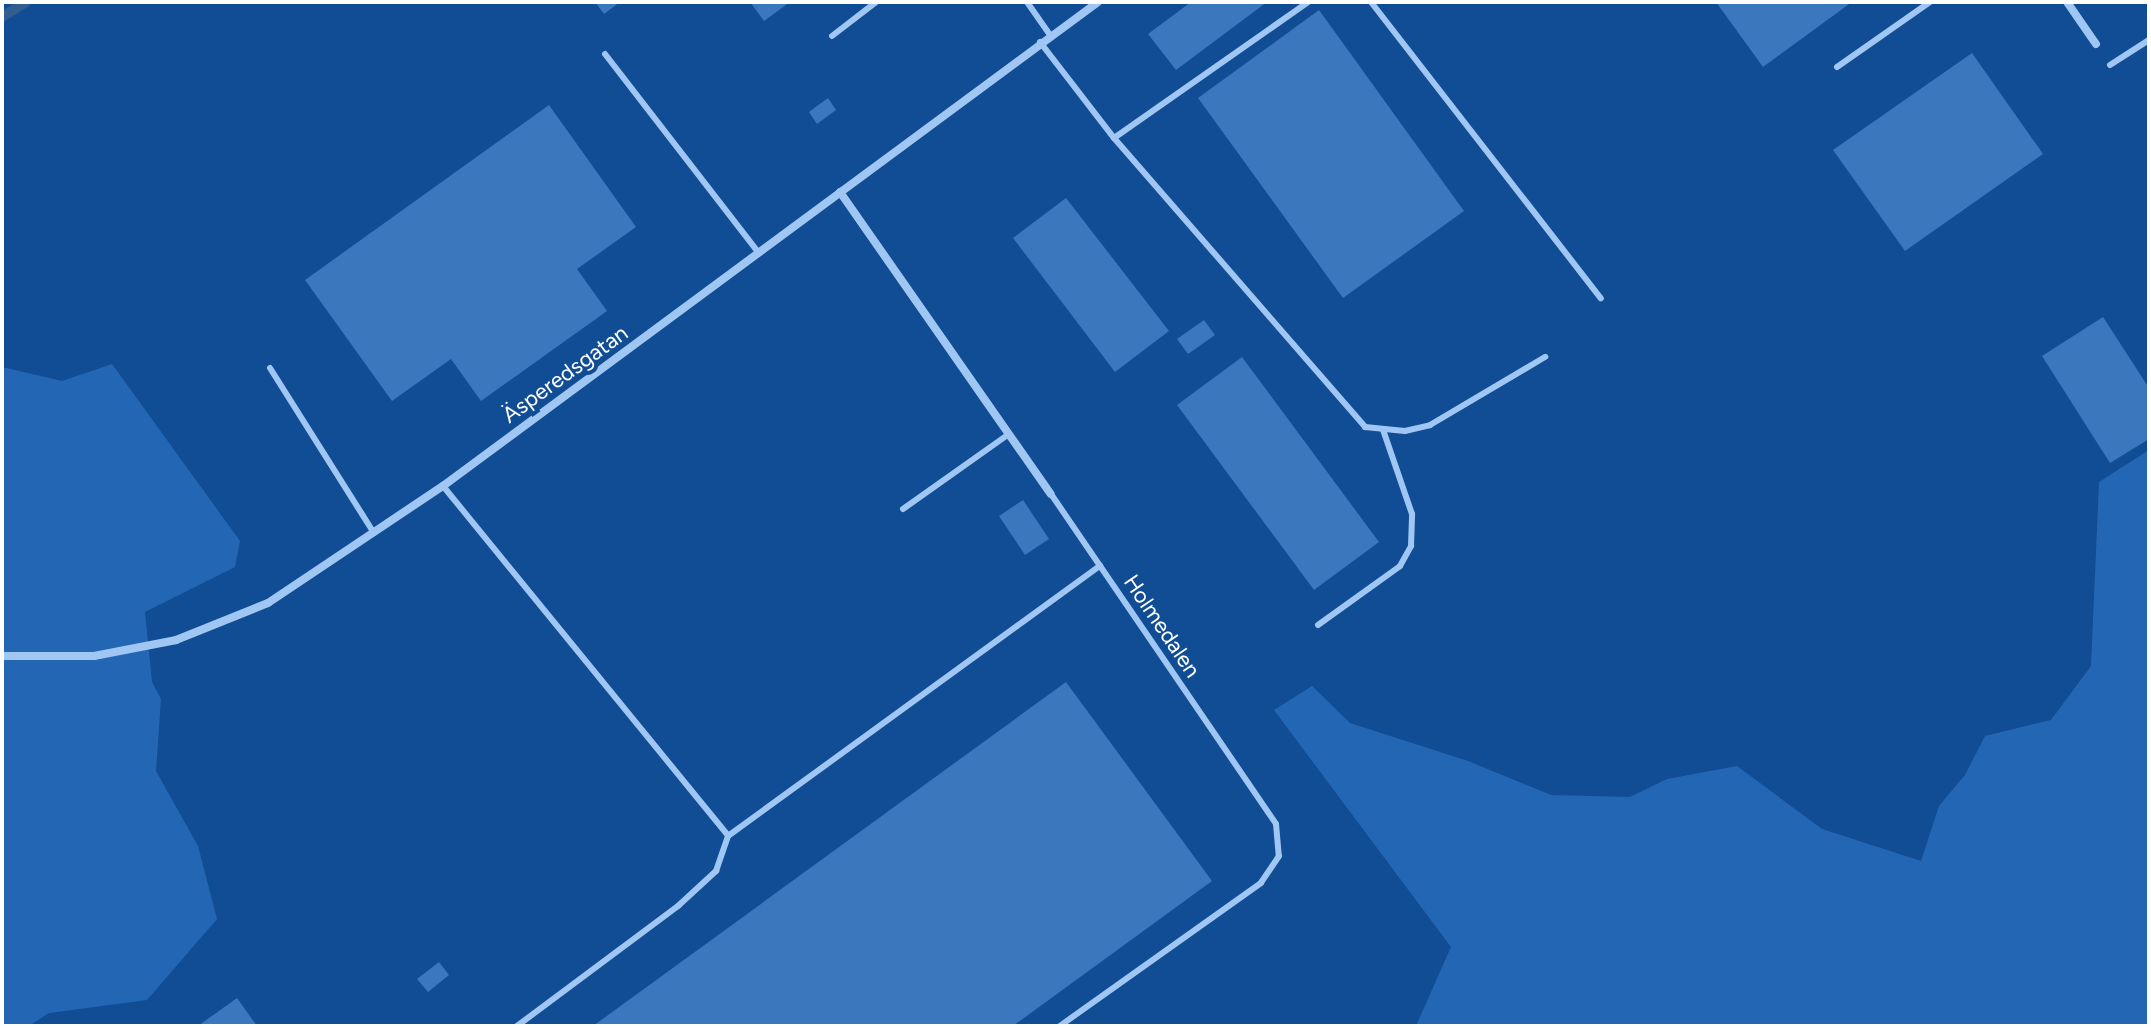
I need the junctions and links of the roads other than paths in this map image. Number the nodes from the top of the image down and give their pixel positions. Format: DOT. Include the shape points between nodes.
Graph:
graph roads {
  1 [pos="876,2"];
  2 [pos="1027,2"];
  3 [pos="1098,2"];
  4 [pos="1308,2"];
  5 [pos="1371,2"];
  6 [pos="1930,2"];
  7 [pos="2067,2"];
  8 [pos="1050,35"];
  9 [pos="832,36"];
  10 [pos="2149,40"];
  11 [pos="1040,42"];
  12 [pos="2096,44"];
  13 [pos="605,54"];
  14 [pos="2110,65"];
  15 [pos="1837,67"];
  16 [pos="1114,138"];
  17 [pos="840,192"];
  18 [pos="759,253"];
  19 [pos="1601,298"];
  20 [pos="1545,357"];
  21 [pos="270,368"];
  22 [pos="1383,430"];
  23 [pos="1009,434"];
  24 [pos="443,486"];
  25 [pos="1051,494"];
  26 [pos="903,509"];
  27 [pos="374,533"];
  28 [pos="1100,566"];
  29 [pos="1318,625"];
  30 [pos="2,656"];
  31 [pos="728,836"];
  32 [pos="517,1026"];
  33 [pos="1060,1026"];
  1 -- 9 [label="lane"];
  2 -- 8 [label="lane"];
  3 -- 8 [label="street, Äsperedsgatan"];
  4 -- 16 [label="lane"];
  5 -- 19 [label="lane"];
  6 -- 15 [label="lane"];
  7 -- 12 [label="street"];
  8 -- 11 [label="street, Äsperedsgatan"];
  10 -- 14 [label="lane"];
  11 -- 16 [label="lane"];
  11 -- 17 [label="street, Äsperedsgatan"];
  13 -- 18 [label="lane"];
  16 -- 22 [label="lane" via="1348,413 1365,427"];
  17 -- 18 [label="street, Äsperedsgatan"];
  17 -- 23 [label="street, Holmedalen"];
  18 -- 24 [label="street, Äsperedsgatan"];
  20 -- 22 [label="lane" via="1430,425"];
  21 -- 27 [label="lane"];
  22 -- 29 [label="lane" via="1412,514 1411,546 1400,566"];
  23 -- 25 [label="street, Holmedalen"];
  23 -- 26 [label="lane"];
  24 -- 27 [label="street, Äsperedsgatan"];
  24 -- 31 [label="lane"];
  25 -- 28 [label="lane, Holmedalen"];
  27 -- 30 [label="street, Äsperedsgatan" via="268,603 176,640 94,656"];
  28 -- 31 [label="lane"];
  28 -- 33 [label="lane, Holmedalen" via="1276,824 1279,856 1261,883"];
  31 -- 32 [label="lane" via="716,871 678,906"];
}
